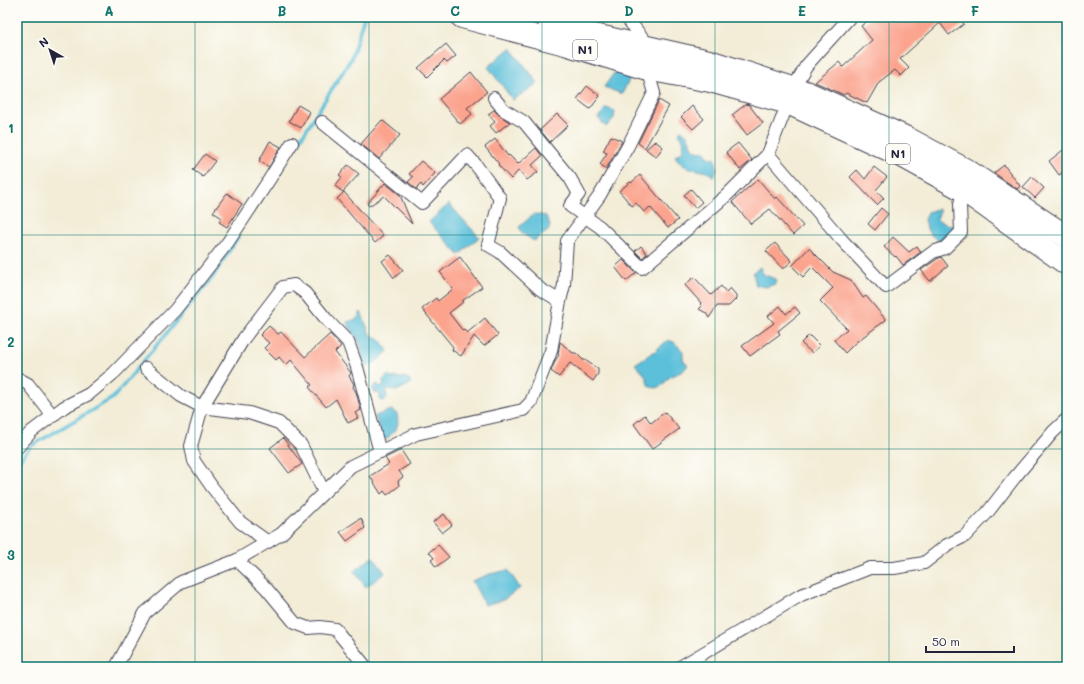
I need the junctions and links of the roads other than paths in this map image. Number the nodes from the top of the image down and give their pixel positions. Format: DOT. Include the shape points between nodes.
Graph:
graph roads {
  1 [pos="462,17"];
  2 [pos="521,17"];
  3 [pos="626,17"];
  4 [pos="849,18"];
  5 [pos="651,47"];
  6 [pos="647,68"];
  7 [pos="791,95"];
  8 [pos="494,98"];
  9 [pos="322,122"];
  10 [pos="292,143"];
  11 [pos="768,154"];
  12 [pos="963,190"];
  13 [pos="585,215"];
  14 [pos="1067,237"];
  15 [pos="1067,264"];
  16 [pos="560,301"];
  17 [pos="146,368"];
  18 [pos="17,378"];
  19 [pos="202,407"];
  20 [pos="53,416"];
  21 [pos="1067,419"];
  22 [pos="17,448"];
  23 [pos="380,452"];
  24 [pos="324,492"];
  25 [pos="268,542"];
  26 [pos="237,560"];
  27 [pos="116,667"];
  28 [pos="366,667"];
  29 [pos="680,667"];
  1 -- 6 [label="highway, N1"];
  2 -- 5 [label="highway, N1"];
  3 -- 5 [label="street"];
  4 -- 7 [label="street" via="806,66"];
  5 -- 7 [label="highway, N1" via="708,61"];
  6 -- 7 [label="highway, N1"];
  6 -- 13 [label="street" via="654,93 628,146 600,195"];
  7 -- 11 [label="street"];
  7 -- 12 [label="highway, N1"];
  7 -- 14 [label="highway, N1" via="907,138 968,171"];
  8 -- 13 [label="street" via="504,110 524,122 570,178 579,194 570,206"];
  9 -- 16 [label="street" via="422,203 467,156 500,198 488,245 500,252 540,289"];
  10 -- 20 [label="street" via="228,242 175,310 114,374 89,394"];
  11 -- 12 [label="street" via="886,287 934,252 945,248 961,232 960,204"];
  11 -- 13 [label="street" via="727,194 642,268"];
  12 -- 15 [label="highway, N1"];
  13 -- 16 [label="street" via="567,241 564,285"];
  16 -- 23 [label="street" via="551,351 530,402 523,410 416,434"];
  17 -- 19 [label="street" via="181,396"];
  18 -- 20 [label="street" via="28,384"];
  19 -- 23 [label="street" via="257,320 283,287 294,285 305,293 348,342"];
  19 -- 24 [label="street" via="250,413 279,423 301,445"];
  19 -- 25 [label="street" via="191,446 194,461 240,522"];
  20 -- 22 [label="street" via="31,432"];
  21 -- 29 [label="street" via="1053,432 965,536 947,545 924,563 894,568 870,568 801,595"];
  23 -- 24 [label="street" via="351,466"];
  24 -- 25 [label="street" via="280,534"];
  25 -- 26 [label="street"];
  26 -- 27 [label="street" via="181,582 145,613"];
  26 -- 28 [label="street" via="266,588 295,622 308,628 335,630"];
}
